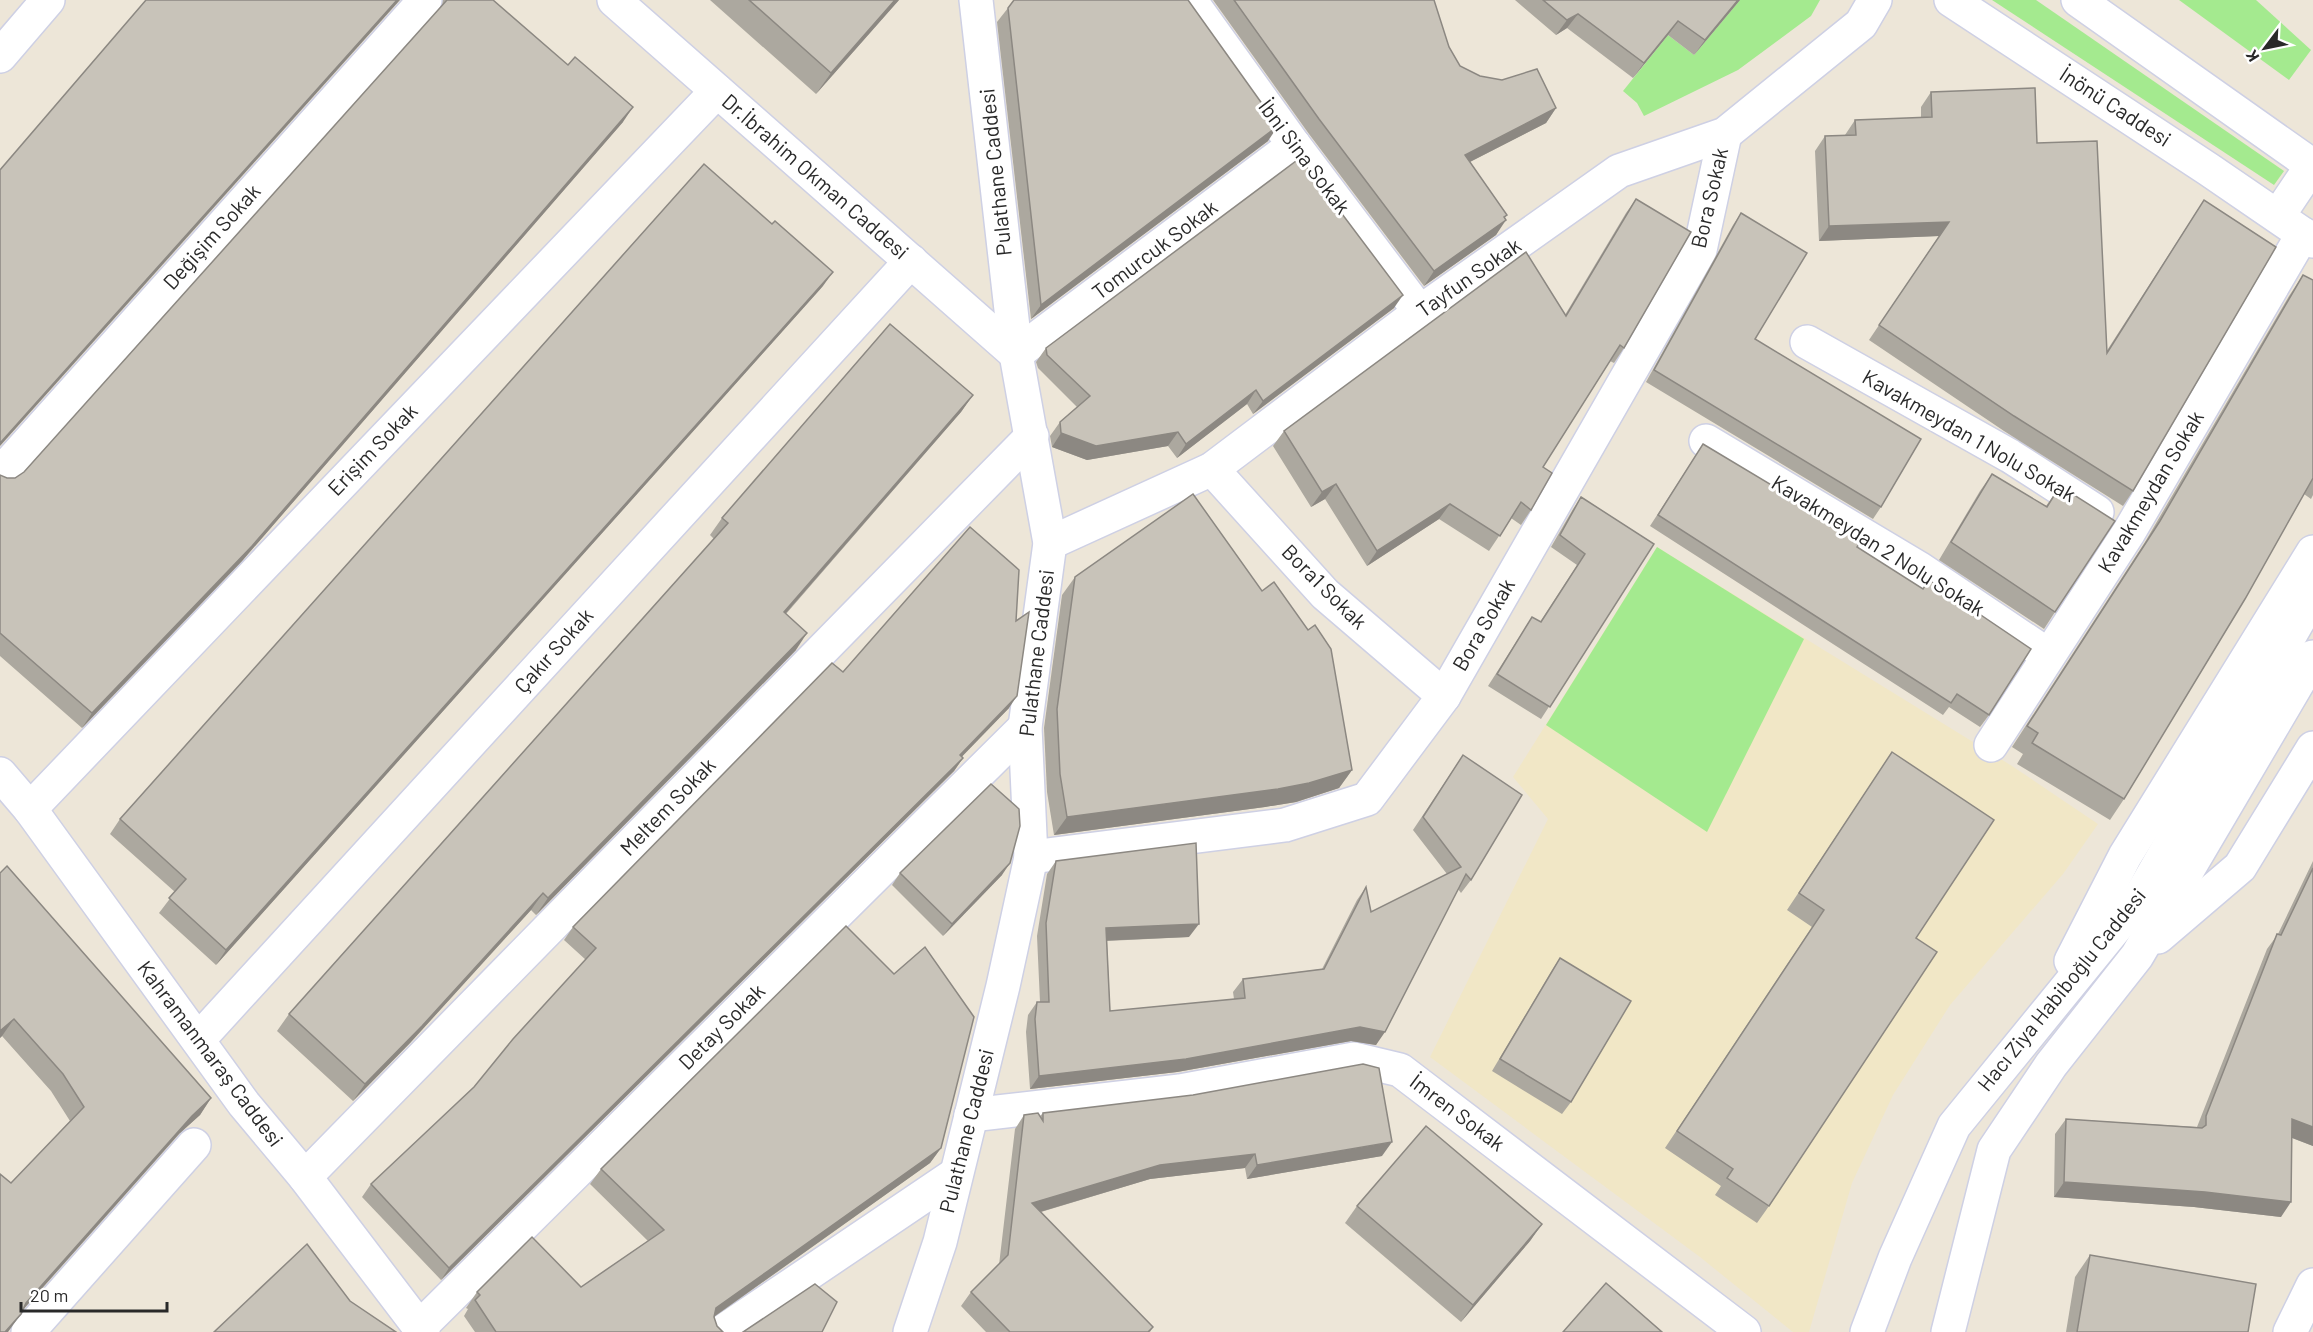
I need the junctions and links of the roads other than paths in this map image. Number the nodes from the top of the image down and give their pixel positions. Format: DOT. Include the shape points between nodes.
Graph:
graph roads {
  1 [pos="48,0"];
  2 [pos="425,0"];
  3 [pos="614,0"];
  4 [pos="976,0"];
  5 [pos="1190,0"];
  6 [pos="1875,0"];
  7 [pos="1951,0"];
  8 [pos="2078,0"];
  9 [pos="0,56"];
  10 [pos="717,91"];
  11 [pos="1725,134"];
  12 [pos="1293,145"];
  13 [pos="2313,165"];
  14 [pos="2298,231"];
  15 [pos="911,261"];
  16 [pos="1420,312"];
  17 [pos="1807,342"];
  18 [pos="1016,354"];
  19 [pos="1032,436"];
  20 [pos="1706,441"];
  21 [pos="1212,470"];
  22 [pos="0,474"];
  23 [pos="2129,532"];
  24 [pos="1050,543"];
  25 [pos="2313,552"];
  26 [pos="2313,595"];
  27 [pos="2048,655"];
  28 [pos="2313,657"];
  29 [pos="1444,696"];
  30 [pos="1025,727"];
  31 [pos="1991,745"];
  32 [pos="2313,748"];
  33 [pos="0,774"];
  34 [pos="30,809"];
  35 [pos="1031,857"];
  36 [pos="2137,956"];
  37 [pos="2042,1016"];
  38 [pos="198,1040"];
  39 [pos="971,1114"];
  40 [pos="194,1145"];
  41 [pos="956,1174"];
  42 [pos="305,1177"];
  43 [pos="2313,1285"];
  44 [pos="421,1330"];
  45 [pos="912,1331"];
  46 [pos="28,1332"];
  47 [pos="722,1332"];
  48 [pos="1744,1332"];
  49 [pos="1867,1332"];
  50 [pos="1948,1332"];
  51 [pos="2290,1332"];
  1 -- 9 [label="street"];
  2 -- 22 [label="street, Değişim Sokak"];
  3 -- 10 [label="street, Dr.İbrahim Okman Caddesi"];
  4 -- 18 [label="street, Pulathane Caddesi"];
  5 -- 12 [label="street, İbni Sina Sokak"];
  6 -- 11 [label="street, Tayfun Sokak" via="1861,24"];
  7 -- 14 [label="street, İnönü Caddesi"];
  8 -- 13 [label="street"];
  10 -- 15 [label="street, Dr.İbrahim Okman Caddesi"];
  10 -- 34 [label="street, Erişim Sokak"];
  11 -- 16 [label="street, Tayfun Sokak" via="1619,171"];
  11 -- 29 [label="street, Bora Sokak" via="1700,250"];
  12 -- 16 [label="street, İbni Sina Sokak"];
  12 -- 18 [label="street, Tomurcuk Sokak"];
  13 -- 14 [label="street"];
  14 -- 23 [label="street, Kavakmeydan Sokak"];
  15 -- 18 [label="street, Dr.İbrahim Okman Caddesi"];
  15 -- 38 [label="street, Çakır Sokak"];
  16 -- 21 [label="street, Tayfun Sokak"];
  17 -- 23 [label="street, Kavakmeydan 1 Nolu Sokak" via="2010,456"];
  18 -- 19 [label="street, Pulathane Caddesi"];
  19 -- 24 [label="street, Pulathane Caddesi"];
  19 -- 42 [label="street, Meltem Sokak"];
  20 -- 27 [label="street, Kavakmeydan 2 Nolu Sokak" via="1920,569"];
  21 -- 24 [label="street, Tayfun Sokak"];
  21 -- 29 [label="street, Bora1 Sokak" via="1325,594"];
  23 -- 27 [label="street, Kavakmeydan Sokak"];
  24 -- 30 [label="street, Pulathane Caddesi"];
  25 -- 37 [label="street" via="2125,856"];
  26 -- 37 [label="street, Hacı Ziya Habiboğlu Caddesi" via="2139,899"];
  27 -- 31 [label="street, Kavakmeydan Sokak"];
  28 -- 36 [label="street, Hacı Ziya Habiboğlu Caddesi"];
  29 -- 35 [label="street, Bora Sokak" via="1367,799 1285,825"];
  30 -- 35 [label="street, Pulathane Caddesi"];
  30 -- 44 [label="street, Detay Sokak"];
  32 -- 36 [label="street" via="2240,867"];
  33 -- 34 [label="street, Kahramanmaraş Caddesi"];
  34 -- 38 [label="street, Kahramanmaraş Caddesi"];
  35 -- 39 [label="street, Pulathane Caddesi"];
  36 -- 50 [label="street, Hacı Ziya Habiboğlu Caddesi" via="2051,1065 1994,1150"];
  37 -- 49 [label="street, Hacı Ziya Habiboğlu Caddesi" via="1954,1126"];
  38 -- 42 [label="street, Kahramanmaraş Caddesi" via="244,1104"];
  39 -- 41 [label="street, Pulathane Caddesi"];
  39 -- 48 [label="street, İmren Sokak" via="1180,1091 1354,1059 1400,1070"];
  40 -- 46 [label="street"];
  41 -- 45 [label="street, Pulathane Caddesi"];
  41 -- 47 [label="street"];
  42 -- 44 [label="street, Kahramanmaraş Caddesi"];
  43 -- 51 [label="street"];
}
